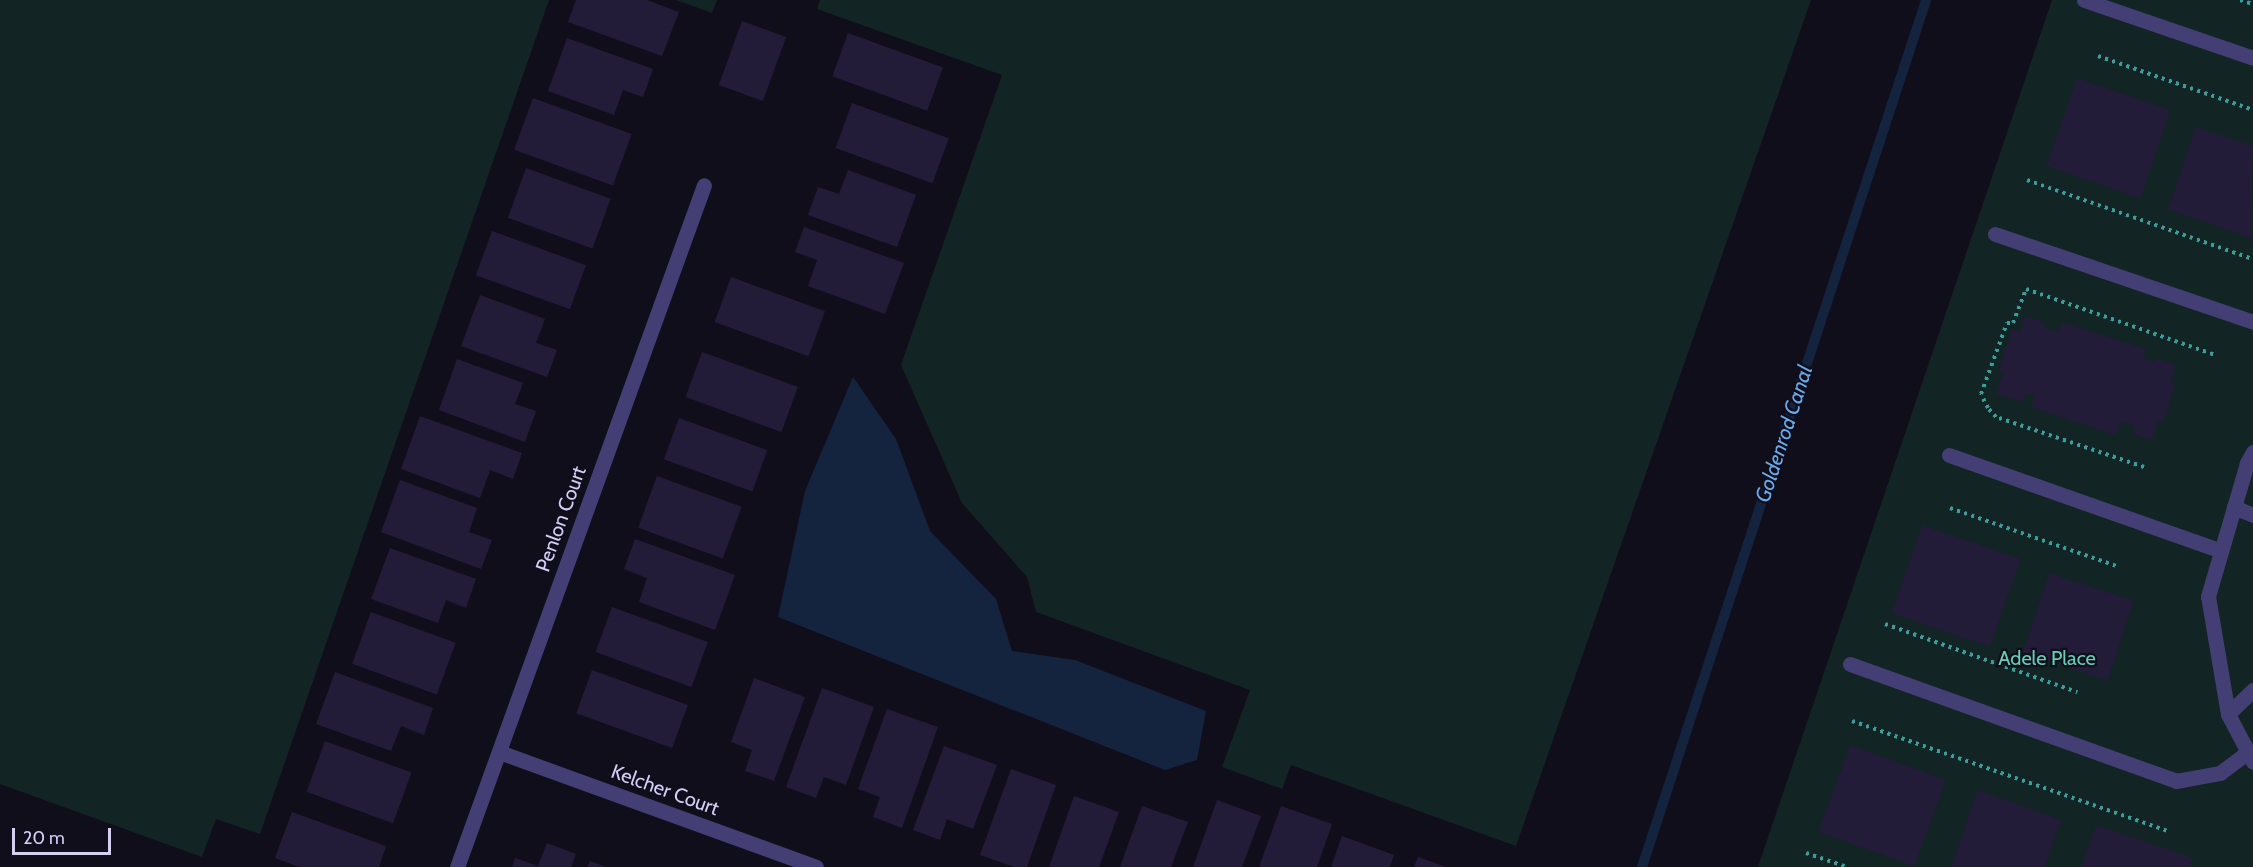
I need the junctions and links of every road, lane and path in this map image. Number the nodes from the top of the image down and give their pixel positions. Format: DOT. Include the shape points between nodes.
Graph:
graph roads {
  1 [pos="2084,0"];
  2 [pos="2240,0"];
  3 [pos="2253,4"];
  4 [pos="2098,56"];
  5 [pos="2253,58"];
  6 [pos="2253,110"];
  7 [pos="2027,180"];
  8 [pos="704,185"];
  9 [pos="1995,234"];
  10 [pos="2253,260"];
  11 [pos="2253,322"];
  12 [pos="2215,355"];
  13 [pos="2253,452"];
  14 [pos="1949,455"];
  15 [pos="2144,467"];
  16 [pos="2234,507"];
  17 [pos="1950,508"];
  18 [pos="2253,515"];
  19 [pos="2221,551"];
  20 [pos="2119,567"];
  21 [pos="1885,624"];
  22 [pos="1850,664"];
  23 [pos="2253,690"];
  24 [pos="2077,692"];
  25 [pos="2228,714"];
  26 [pos="1852,721"];
  27 [pos="499,752"];
  28 [pos="2250,757"];
  29 [pos="2170,832"];
  30 [pos="1806,853"];
  31 [pos="457,867"];
  32 [pos="816,867"];
  33 [pos="1847,867"];
  1 -- 5 [label="street"];
  2 -- 3 [label="path"];
  4 -- 6 [label="path"];
  7 -- 10 [label="path"];
  8 -- 27 [label="street, Penlon Court"];
  9 -- 11 [label="street"];
  12 -- 15 [label="path" via="2026,290 2013,324 2007,323 1981,394 1988,408 1996,417"];
  13 -- 16 [label="street"];
  14 -- 19 [label="street"];
  16 -- 18 [label="street"];
  16 -- 19 [label="street"];
  17 -- 20 [label="path"];
  19 -- 25 [label="street" via="2208,596"];
  21 -- 24 [label="path"];
  22 -- 28 [label="street" via="2176,781 2220,773"];
  23 -- 25 [label="street"];
  25 -- 28 [label="street"];
  26 -- 29 [label="path"];
  27 -- 31 [label="street, Penlon Court"];
  27 -- 32 [label="street, Kelcher Court"];
  30 -- 33 [label="path"];
}
